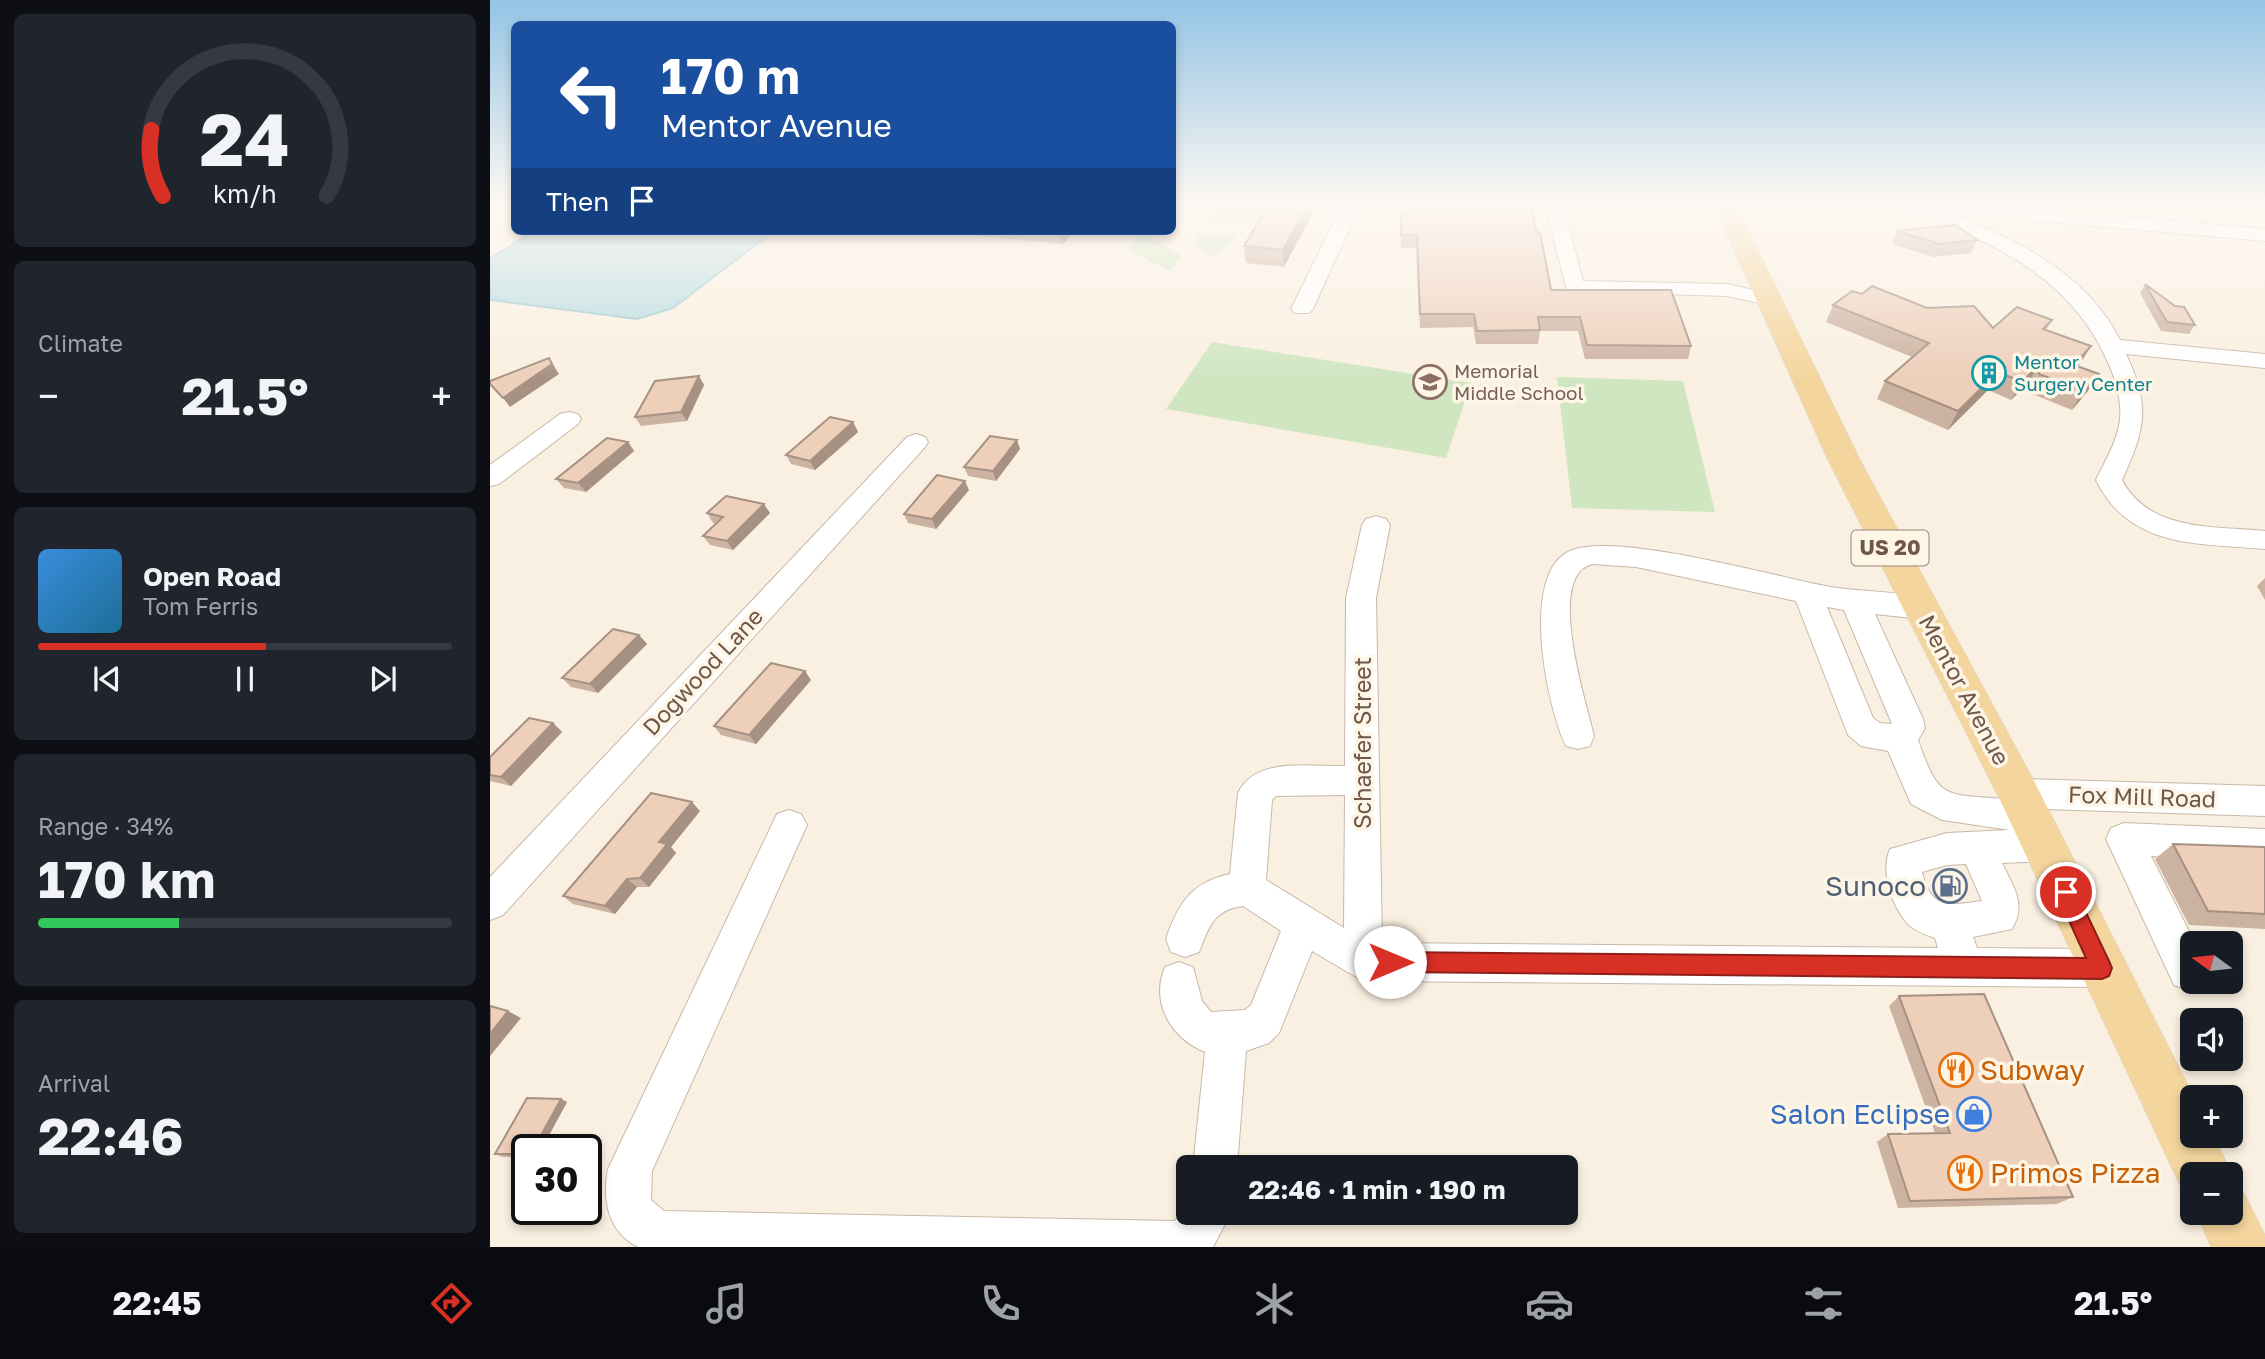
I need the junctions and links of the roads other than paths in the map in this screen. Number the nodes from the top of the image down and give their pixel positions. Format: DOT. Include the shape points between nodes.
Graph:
graph roads {
  1 [pos="1323,263"];
  2 [pos="1568,263"];
  3 [pos="1752,263"];
  4 [pos="2033,263"];
  5 [pos="1768,299"];
  6 [pos="1301,309"];
  7 [pos="2114,346"];
  8 [pos="2265,361"];
  9 [pos="569,419"];
  10 [pos="916,442"];
  11 [pos="490,478"];
  12 [pos="1376,525"];
  13 [pos="2265,540"];
  14 [pos="1807,593"];
  15 [pos="1855,602"];
  16 [pos="1921,608"];
  17 [pos="1578,736"];
  18 [pos="1901,738"];
  19 [pos="1364,780"];
  20 [pos="2265,801"];
  21 [pos="2031,819"];
  22 [pos="789,825"];
  23 [pos="2265,845"];
  24 [pos="1976,846"];
  25 [pos="1247,888"];
  26 [pos="490,903"];
  27 [pos="1303,923"];
  28 [pos="1949,923"];
  29 [pos="1185,939"];
  30 [pos="2180,954"];
  31 [pos="1363,962"];
  32 [pos="1964,966"];
  33 [pos="2102,968"];
  34 [pos="1179,981"];
  35 [pos="1227,1034"];
  36 [pos="1216,1155"];
  37 [pos="2198,1162"];
  38 [pos="1200,1225"];
  39 [pos="2230,1225"];
  40 [pos="2241,1247"];
  1 -- 6 [label="street"];
  2 -- 5 [label="street" via="1574,287 1727,290"];
  3 -- 5 [label="main road, Mentor Avenue / US 20"];
  4 -- 7 [label="street" via="2059,280 2088,309"];
  5 -- 16 [label="main road, Mentor Avenue / US 20"];
  7 -- 8 [label="street"];
  7 -- 13 [label="street" via="2133,410 2123,452 2109,480 2121,505 2154,525"];
  9 -- 11 [label="street"];
  10 -- 26 [label="street, Dogwood Lane"];
  12 -- 19 [label="street, Schaefer Street" via="1362,598"];
  14 -- 15 [label="street"];
  14 -- 17 [label="street" via="1642,559 1580,557 1560,580 1557,604 1558,636"];
  14 -- 18 [label="street" via="1860,726 1872,736"];
  15 -- 16 [label="street"];
  15 -- 18 [label="street" via="1908,719 1909,728"];
  16 -- 21 [label="main road, Mentor Avenue / US 20"];
  18 -- 21 [label="street" via="1923,794 1930,800"];
  19 -- 25 [label="street" via="1269,782 1255,793"];
  19 -- 31 [label="street, Schaefer Street"];
  20 -- 21 [label="street, Fox Mill Road"];
  21 -- 24 [label="street"];
  21 -- 33 [label="main road, Mentor Avenue / US 20"];
  22 -- 38 [label="street" via="630,1169 628,1204 635,1219 662,1234 1179,1244"];
  23 -- 30 [label="street" via="2124,839"];
  24 -- 28 [label="street" via="2002,911 1999,916"];
  24 -- 28 [label="street" via="1903,861 1902,870 1921,912"];
  25 -- 27 [label="street"];
  25 -- 29 [label="street" via="1223,890 1199,906"];
  27 -- 31 [label="street"];
  27 -- 35 [label="street" via="1265,1019 1255,1029"];
  28 -- 32 [label="street"];
  31 -- 32 [label="street"];
  32 -- 33 [label="street"];
  33 -- 37 [label="main road, Mentor Avenue / US 20"];
  34 -- 35 [label="street" via="1188,1020 1200,1031"];
  35 -- 36 [label="street"];
  39 -- 40 [label="main road"];
}
